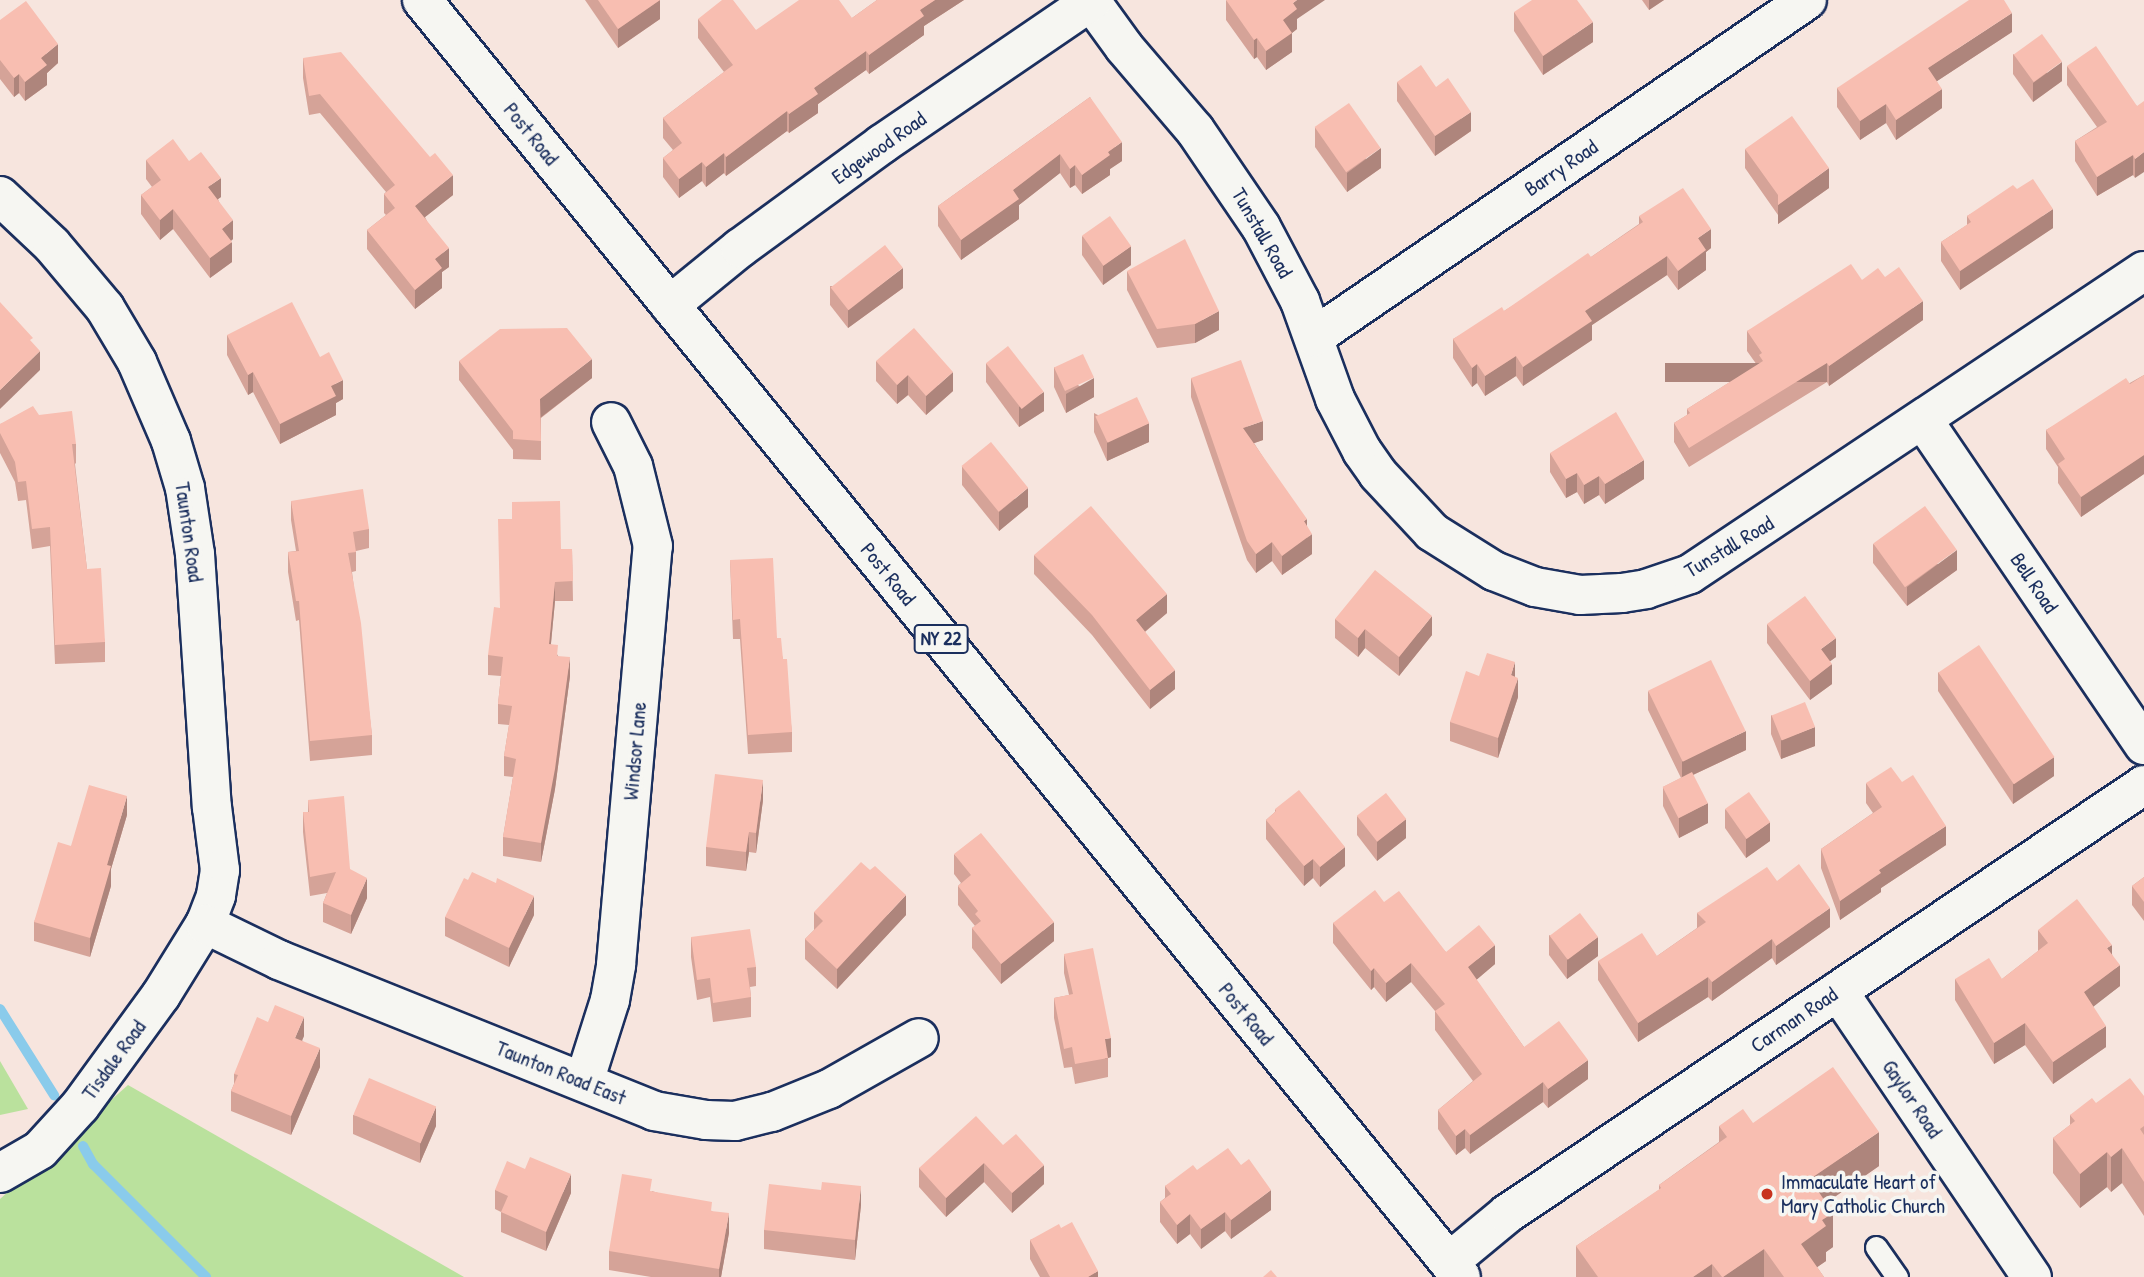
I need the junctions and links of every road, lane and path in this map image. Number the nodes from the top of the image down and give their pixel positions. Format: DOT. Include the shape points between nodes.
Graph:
graph roads {
  1 [pos="422,0"];
  2 [pos="1807,0"];
  3 [pos="1092,1"];
  4 [pos="0,196"];
  5 [pos="2144,271"];
  6 [pos="670,305"];
  7 [pos="1314,337"];
  8 [pos="1923,420"];
  9 [pos="611,422"];
  10 [pos="2144,745"];
  11 [pos="2144,785"];
  12 [pos="205,925"];
  13 [pos="1838,991"];
  14 [pos="919,1038"];
  15 [pos="584,1083"];
  16 [pos="0,1173"];
  17 [pos="1876,1247"];
  18 [pos="1455,1269"];
  19 [pos="1897,1277"];
  20 [pos="2032,1277"];
  1 -- 6 [label="street, Post Road / NY 22"];
  2 -- 7 [label="street, Barry Road"];
  3 -- 6 [label="street, Edgewood Road" via="872,152"];
  3 -- 7 [label="street, Tunstall Road" via="1242,196 1283,266"];
  4 -- 12 [label="street, Taunton Road" via="52,244 106,308 157,403 185,488 195,554 220,870"];
  5 -- 8 [label="street, Tunstall Road"];
  6 -- 18 [label="street, Post Road / NY 22"];
  7 -- 8 [label="street, Tunstall Road" via="1349,428 1378,474 1413,514 1442,539 1494,571 1535,587 1580,595 1646,589 1690,574"];
  8 -- 10 [label="street, Bell Road"];
  9 -- 15 [label="street, Windsor Lane" via="633,466 653,546 616,965"];
  11 -- 13 [label="street, Carman Road"];
  12 -- 15 [label="street, Taunton Road East" via="279,960"];
  12 -- 16 [label="street, Tisdale Road" via="73,1116 40,1150"];
  13 -- 18 [label="street, Carman Road" via="1507,1214"];
  13 -- 20 [label="street, Gaylor Road"];
  14 -- 15 [label="street, Taunton Road East" via="829,1089 735,1121 654,1111"];
  17 -- 19 [label="lane"];
}
